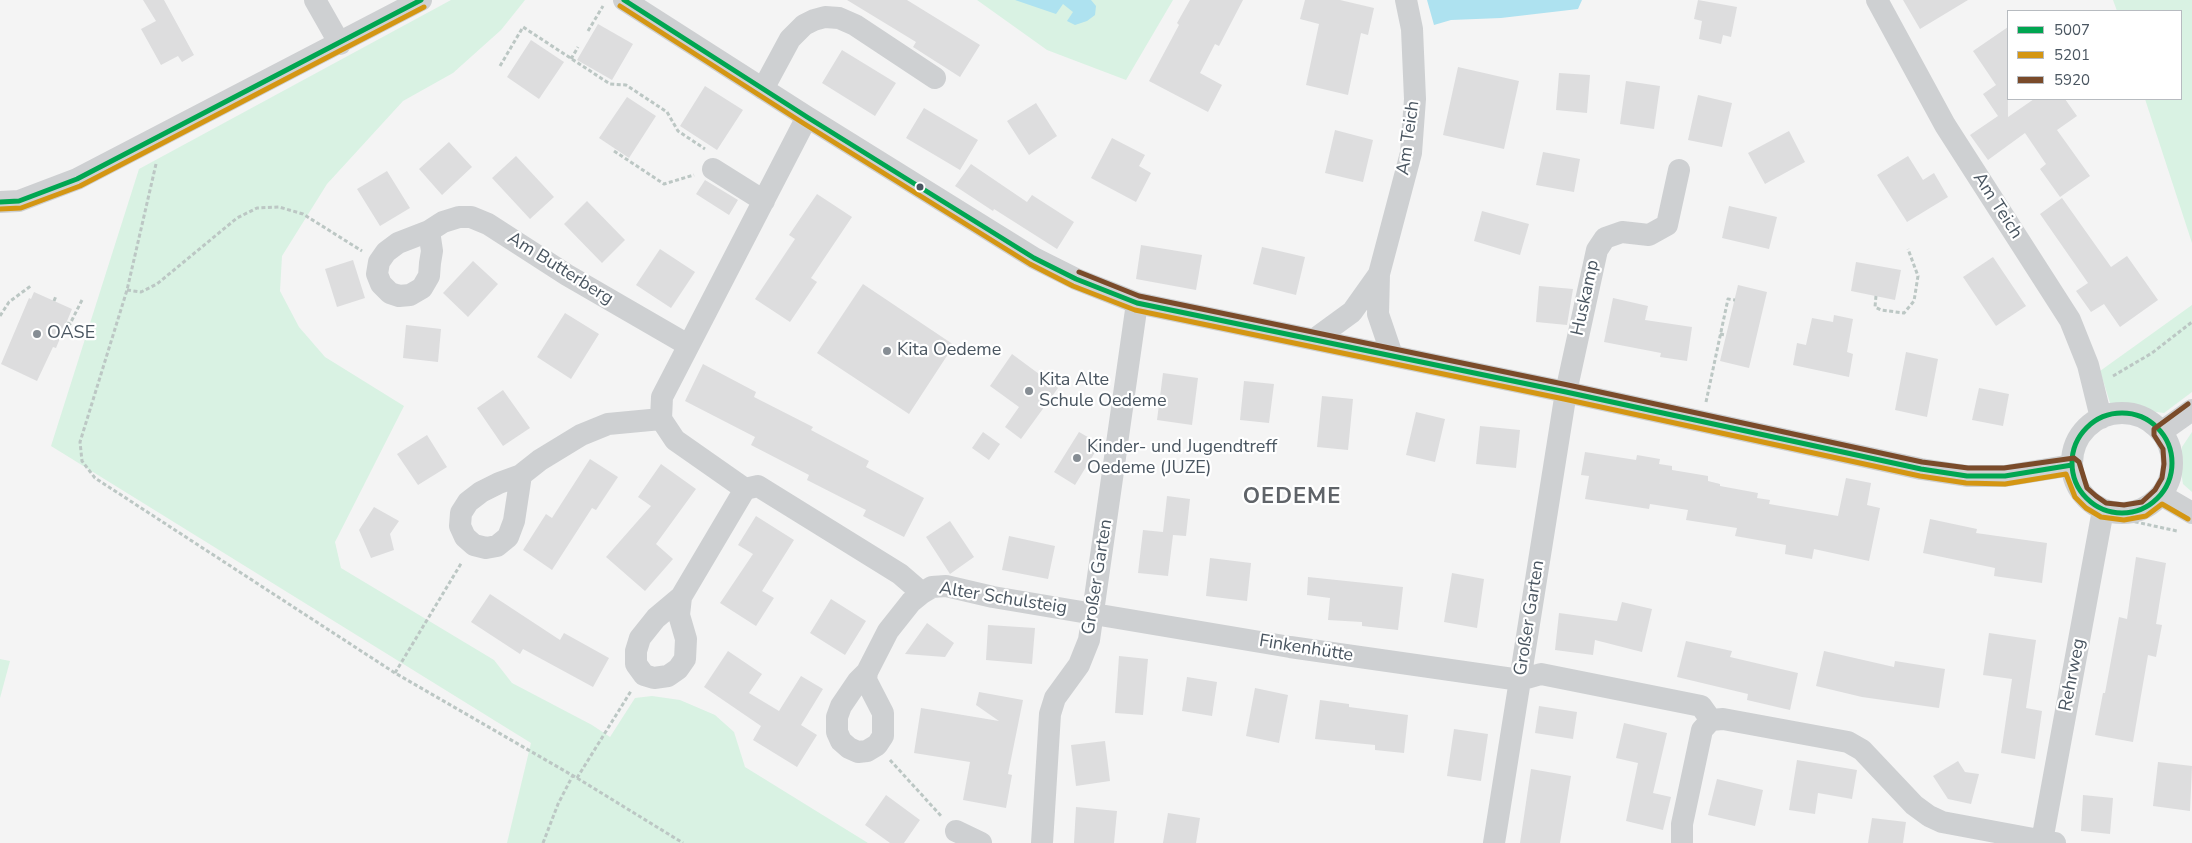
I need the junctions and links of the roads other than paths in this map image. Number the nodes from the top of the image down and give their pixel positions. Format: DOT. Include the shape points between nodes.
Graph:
graph roads {
  1 [pos="315,0"];
  2 [pos="421,0"];
  3 [pos="624,0"];
  4 [pos="1406,0"];
  5 [pos="1877,0"];
  6 [pos="340,44"];
  7 [pos="935,78"];
  8 [pos="763,89"];
  9 [pos="808,117"];
  10 [pos="713,169"];
  11 [pos="1679,170"];
  12 [pos="764,201"];
  13 [pos="0,202"];
  14 [pos="429,231"];
  15 [pos="1379,274"];
  16 [pos="1136,303"];
  17 [pos="1315,339"];
  18 [pos="688,345"];
  19 [pos="1392,355"];
  20 [pos="1566,392"];
  21 [pos="2192,410"];
  22 [pos="2101,418"];
  23 [pos="661,419"];
  24 [pos="2162,432"];
  25 [pos="2072,465"];
  26 [pos="521,475"];
  27 [pos="745,489"];
  28 [pos="2161,495"];
  29 [pos="2103,510"];
  30 [pos="2187,523"];
  31 [pos="922,593"];
  32 [pos="681,597"];
  33 [pos="1094,613"];
  34 [pos="867,672"];
  35 [pos="1520,680"];
  36 [pos="1711,720"];
  37 [pos="956,831"];
  38 [pos="2048,842"];
  39 [pos="981,843"];
  40 [pos="1042,843"];
  41 [pos="1494,843"];
  42 [pos="1683,843"];
  1 -- 6 [label="street"];
  2 -- 6 [label="street"];
  3 -- 8 [label="street"];
  4 -- 15 [label="street, Am Teich" via="1412,29 1415,99 1411,153"];
  5 -- 22 [label="street, Am Teich" via="1945,125 2070,320 2088,366"];
  6 -- 13 [label="street" via="77,179 19,202"];
  7 -- 8 [label="street" via="855,25 825,17 804,25 790,39"];
  8 -- 9 [label="street"];
  9 -- 12 [label="street"];
  9 -- 16 [label="street" via="1034,258"];
  10 -- 12 [label="street"];
  11 -- 20 [label="street, Huskamp" via="1668,225 1649,235 1622,232 1605,238 1597,250"];
  12 -- 18 [label="street"];
  14 -- 14 [label="street, Am Butterberg" via="398,243 379,262 377,274 390,293 410,295 422,288 429,276 432,251"];
  14 -- 18 [label="street, Am Butterberg" via="459,216 488,224 567,275"];
  15 -- 17 [label="street, Am Teich" via="1352,312"];
  15 -- 19 [label="street, Am Teich" via="1378,314"];
  16 -- 17 [label="street"];
  16 -- 33 [label="street, Großer Garten"];
  17 -- 19 [label="street"];
  18 -- 23 [label="street" via="662,397"];
  19 -- 20 [label="street"];
  20 -- 25 [label="street" via="1921,469 1967,476 2005,476"];
  20 -- 35 [label="street, Großer Garten"];
  21 -- 24 [label="street"];
  22 -- 24 [label="street" via="2117,413 2134,414"];
  22 -- 25 [label="street" via="2085,429 2075,446"];
  23 -- 26 [label="street" via="608,424 581,435"];
  23 -- 27 [label="street" via="675,440"];
  24 -- 28 [label="street" via="2170,447 2172,464 2169,480"];
  25 -- 29 [label="street" via="2081,492"];
  26 -- 26 [label="street" via="499,482 468,502 461,514 460,526 465,537 486,548 497,546 508,537 514,521"];
  27 -- 31 [label="street" via="758,486 900,574"];
  27 -- 32 [label="street"];
  28 -- 29 [label="street" via="2145,509 2124,513"];
  28 -- 30 [label="street"];
  29 -- 38 [label="street, Rehrweg"];
  31 -- 33 [label="street, Alter Schulsteig" via="932,587 946,586"];
  31 -- 34 [label="street, Alter Schulsteig" via="888,631"];
  32 -- 32 [label="street" via="656,618 640,638 636,664 644,674 654,678 668,676 685,659 686,639 679,615"];
  33 -- 35 [label="street, Finkenhütte" via="1290,647"];
  33 -- 40 [label="street, Großer Garten" via="1089,640 1079,665 1055,698 1050,714"];
  34 -- 34 [label="street, Alter Schulsteig" via="841,706 837,717 837,732 841,740 858,752 877,745 883,736 883,713 866,680"];
  35 -- 36 [label="street" via="1540,674 1701,706"];
  35 -- 41 [label="street, Großer Garten"];
  36 -- 38 [label="street" via="1723,719 1848,742 1862,750 1914,805 1929,816 1942,822"];
  36 -- 42 [label="street" via="1702,730 1696,749 1682,824"];
  37 -- 39 [label="street"];
}
